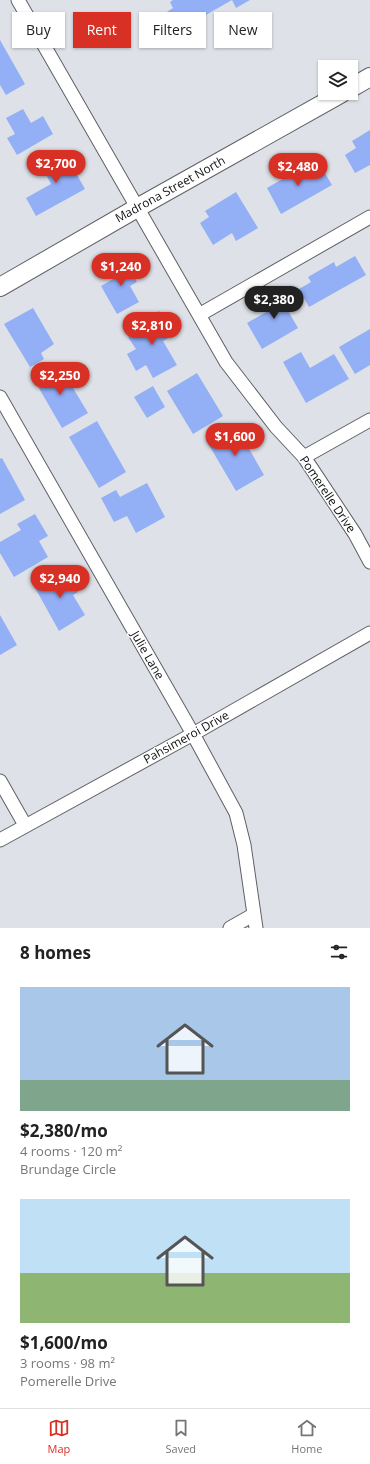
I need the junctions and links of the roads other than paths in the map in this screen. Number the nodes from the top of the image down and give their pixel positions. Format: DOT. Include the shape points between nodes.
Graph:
graph roads {
  1 [pos="18,0"];
  2 [pos="370,77"];
  3 [pos="358,84"];
  4 [pos="330,100"];
  5 [pos="137,208"];
  6 [pos="370,217"];
  7 [pos="0,287"];
  8 [pos="199,315"];
  9 [pos="0,397"];
  10 [pos="370,420"];
  11 [pos="304,458"];
  12 [pos="370,562"];
  13 [pos="370,633"];
  14 [pos="194,734"];
  15 [pos="0,781"];
  16 [pos="25,825"];
  17 [pos="0,840"];
  18 [pos="253,915"];
  19 [pos="230,928"];
  20 [pos="256,928"];
  1 -- 5 [label="street, Pomerelle Drive"];
  2 -- 3 [label="street"];
  4 -- 5 [label="street, Madrona Street North"];
  5 -- 7 [label="street, Madrona Street North"];
  5 -- 8 [label="street, Pomerelle Drive"];
  6 -- 8 [label="street"];
  8 -- 11 [label="street, Pomerelle Drive" via="226,362 276,427"];
  9 -- 14 [label="street, Julie Lane"];
  10 -- 11 [label="street"];
  11 -- 12 [label="street, Pomerelle Drive" via="355,534"];
  13 -- 14 [label="street, Pahsimeroi Drive"];
  14 -- 16 [label="street, Pahsimeroi Drive"];
  14 -- 18 [label="street, Julie Lane" via="236,813 244,845"];
  15 -- 16 [label="street"];
  16 -- 17 [label="street, Pahsimeroi Drive"];
  18 -- 19 [label="street"];
  18 -- 20 [label="street, Julie Lane"];
}
